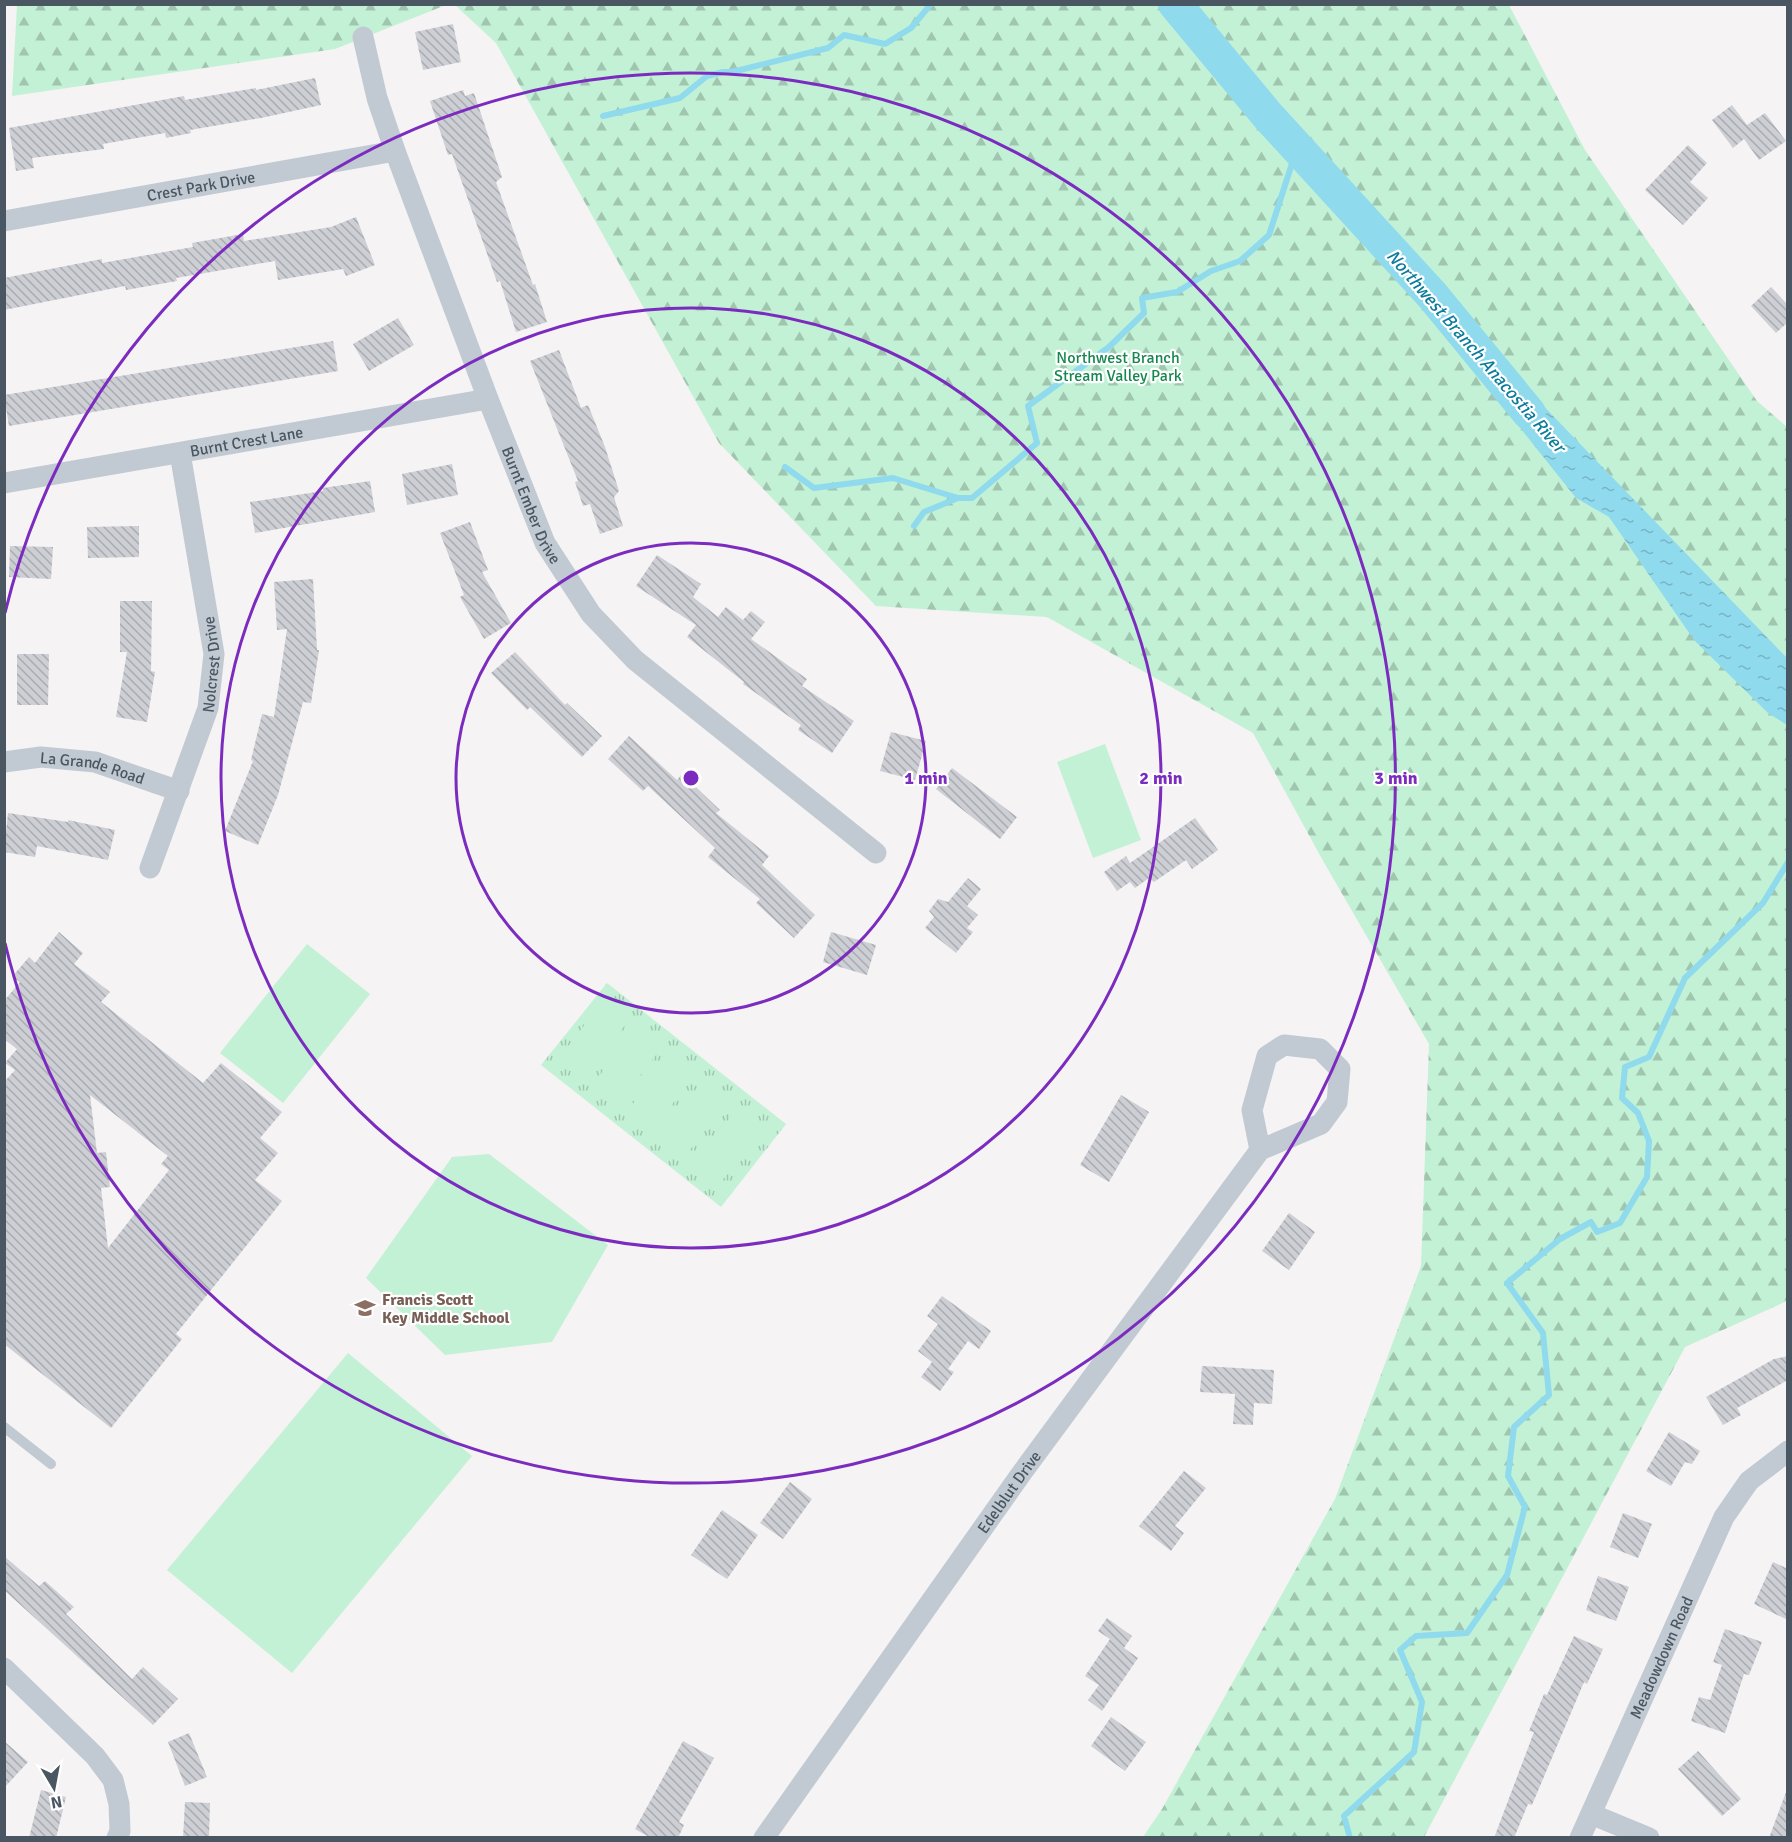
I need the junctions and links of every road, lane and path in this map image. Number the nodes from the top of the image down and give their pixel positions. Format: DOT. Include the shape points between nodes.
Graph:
graph roads {
  1 [pos="363,37"];
  2 [pos="395,151"];
  3 [pos="4,221"];
  4 [pos="488,399"];
  5 [pos="180,453"];
  6 [pos="4,483"];
  7 [pos="4,762"];
  8 [pos="179,791"];
  9 [pos="876,853"];
  10 [pos="150,868"];
  11 [pos="1260,1150"];
  12 [pos="4,1427"];
  13 [pos="1788,1451"];
  14 [pos="51,1464"];
  15 [pos="4,1668"];
  16 [pos="1591,1814"];
  17 [pos="117,1838"];
  18 [pos="764,1838"];
  19 [pos="1580,1838"];
  20 [pos="1648,1838"];
  1 -- 2 [label="street, Burnt Ember Drive" via="377,98"];
  2 -- 3 [label="street, Crest Park Drive"];
  2 -- 4 [label="street, Burnt Ember Drive"];
  4 -- 5 [label="street, Burnt Crest Lane"];
  4 -- 9 [label="street, Burnt Ember Drive" via="545,543 591,614 635,660"];
  5 -- 6 [label="street, Burnt Crest Lane"];
  5 -- 8 [label="street, Nolcrest Drive" via="214,654 208,708"];
  7 -- 8 [label="street, La Grande Road" via="41,757 95,762"];
  8 -- 10 [label="street, Nolcrest Drive"];
  11 -- 11 [label="street" via="1322,1124 1336,1102 1340,1070 1320,1049 1284,1045 1267,1056 1252,1110"];
  11 -- 18 [label="street, Edelblut Drive" via="1021,1474"];
  12 -- 14 [label="lane"];
  13 -- 16 [label="street, Meadowdown Road" via="1749,1481 1724,1517"];
  15 -- 17 [label="street" via="95,1756 113,1780 119,1804"];
  16 -- 19 [label="street, Meadowdown Road"];
  16 -- 20 [label="street"];
}
